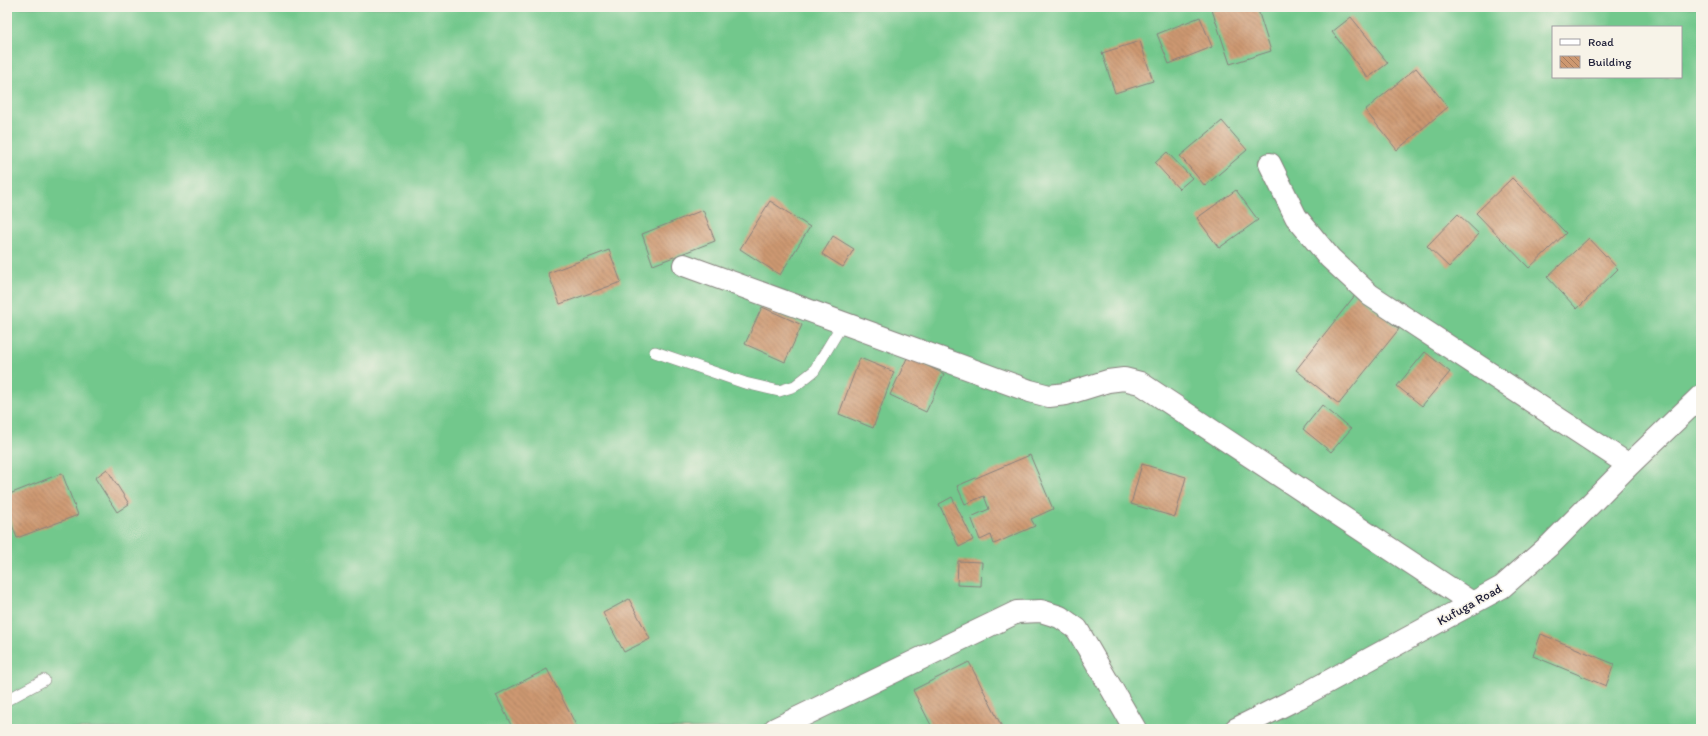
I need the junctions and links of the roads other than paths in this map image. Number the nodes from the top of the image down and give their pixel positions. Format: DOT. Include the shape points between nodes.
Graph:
graph roads {
  1 [pos="1270,164"];
  2 [pos="684,265"];
  3 [pos="843,323"];
  4 [pos="655,352"];
  5 [pos="1701,396"];
  6 [pos="1628,465"];
  7 [pos="1472,604"];
  8 [pos="44,680"];
  9 [pos="7,700"];
  10 [pos="775,729"];
  11 [pos="1135,729"];
  12 [pos="1236,729"];
  1 -- 6 [label="street" via="1296,217 1330,258 1370,295"];
  2 -- 3 [label="street"];
  3 -- 4 [label="lane" via="814,371 795,386 779,391 745,383"];
  3 -- 7 [label="street" via="1049,396 1066,394 1108,381 1124,379 1140,383"];
  5 -- 6 [label="street, Kufuga Road"];
  6 -- 7 [label="street, Kufuga Road" via="1551,544 1502,587"];
  7 -- 12 [label="street, Kufuga Road"];
  8 -- 9 [label="lane"];
  10 -- 11 [label="street" via="1017,612 1041,612 1060,617 1077,629"];
}
